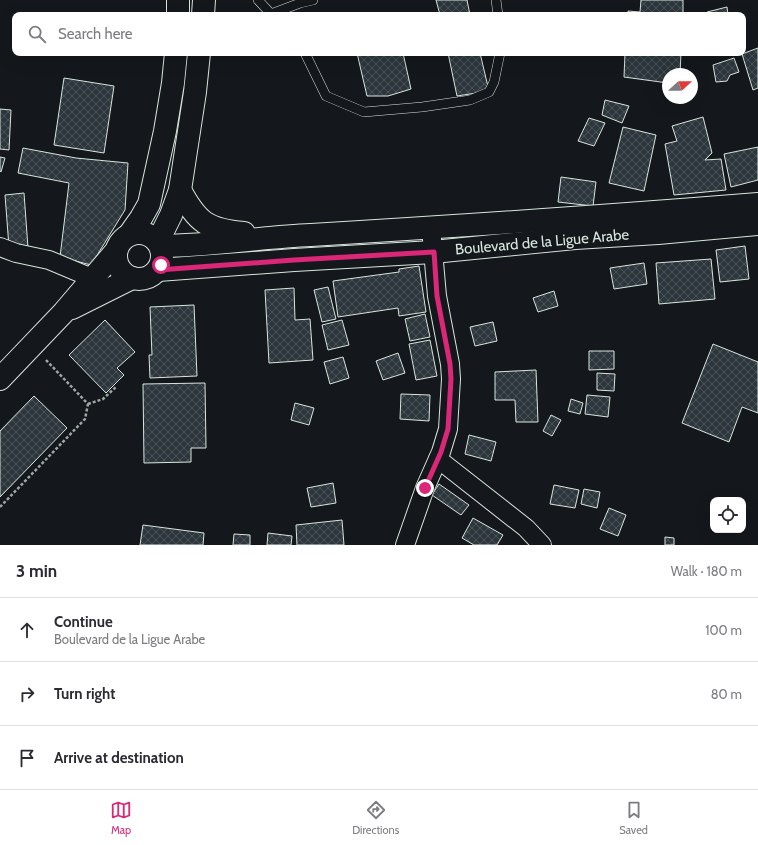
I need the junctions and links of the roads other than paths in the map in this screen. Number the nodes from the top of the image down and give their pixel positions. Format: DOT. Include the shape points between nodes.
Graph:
graph roads {
  1 [pos="178,0"];
  2 [pos="204,0"];
  3 [pos="258,0"];
  4 [pos="313,0"];
  5 [pos="496,0"];
  6 [pos="178,12"];
  7 [pos="203,12"];
  8 [pos="270,12"];
  9 [pos="277,12"];
  10 [pos="498,12"];
  11 [pos="176,56"];
  12 [pos="199,56"];
  13 [pos="306,56"];
  14 [pos="499,56"];
  15 [pos="180,190"];
  16 [pos="758,204"];
  17 [pos="657,223"];
  18 [pos="758,224"];
  19 [pos="431,228"];
  20 [pos="287,236"];
  21 [pos="123,243"];
  22 [pos="159,243"];
  23 [pos="0,247"];
  24 [pos="434,252"];
  25 [pos="158,270"];
  26 [pos="92,278"];
  27 [pos="132,278"];
  28 [pos="64,312"];
  29 [pos="0,379"];
  30 [pos="438,459"];
  31 [pos="406,545"];
  32 [pos="542,545"];
  1 -- 6 [label="main road"];
  2 -- 7 [label="main road"];
  3 -- 8 [label="lane"];
  4 -- 9 [label="lane"];
  5 -- 10 [label="lane"];
  11 -- 21 [label="main road" via="174,83 165,131 148,204"];
  12 -- 15 [label="main road"];
  13 -- 14 [label="lane" via="326,96 364,112 470,100 489,92 494,82"];
  15 -- 20 [label="main road" via="196,216 213,227 231,232"];
  15 -- 22 [label="main road"];
  16 -- 17 [label="main road, Boulevard de la Ligue Arabe"];
  17 -- 18 [label="main road, Boulevard de la Ligue Arabe"];
  17 -- 19 [label="main road, Boulevard de la Ligue Arabe"];
  17 -- 24 [label="main road, Boulevard de la Ligue Arabe" via="575,238"];
  19 -- 20 [label="main road, Boulevard de la Ligue Arabe"];
  19 -- 24 [label="street"];
  20 -- 22 [label="main road, Boulevard de la Ligue Arabe" via="183,246"];
  21 -- 22 [label="main road" via="136,232 142,232"];
  21 -- 26 [label="main road"];
  21 -- 27 [label="main road" via="118,264 121,270"];
  22 -- 25 [label="main road" via="163,258"];
  23 -- 26 [label="street" via="49,260"];
  24 -- 25 [label="main road, Boulevard de la Ligue Arabe"];
  24 -- 30 [label="street" via="437,296 451,379 448,429"];
  25 -- 27 [label="main road" via="147,278"];
  26 -- 28 [label="main road"];
  27 -- 28 [label="main road"];
  28 -- 29 [label="main road"];
  30 -- 31 [label="street" via="425,488"];
  30 -- 32 [label="street" via="526,528"];
}
